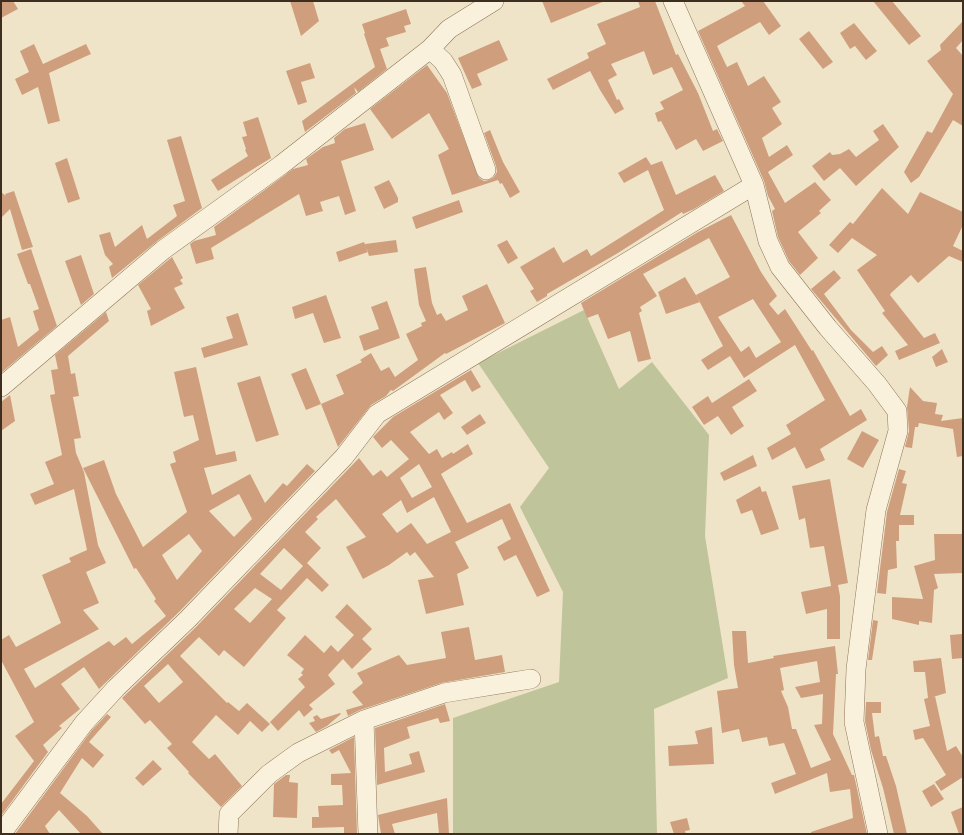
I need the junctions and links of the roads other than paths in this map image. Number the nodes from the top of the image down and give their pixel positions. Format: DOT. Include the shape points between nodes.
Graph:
graph roads {
  1 [pos="494,1"];
  2 [pos="673,1"];
  3 [pos="430,49"];
  4 [pos="486,170"];
  5 [pos="754,185"];
  6 [pos="1,386"];
  7 [pos="531,679"];
  8 [pos="364,720"];
  9 [pos="2,834"];
  10 [pos="228,834"];
  11 [pos="368,834"];
  12 [pos="878,834"];
  1 -- 3 [label="street" via="449,29"];
  2 -- 5 [label="street"];
  3 -- 4 [label="street" via="443,61 452,75"];
  3 -- 6 [label="street" via="281,165 162,250"];
  5 -- 9 [label="street" via="377,414 344,457 188,619 116,688 84,724"];
  5 -- 12 [label="street" via="768,242 780,267 897,411 898,431 876,510 856,669 854,722"];
  7 -- 8 [label="street" via="444,693"];
  8 -- 10 [label="street" via="298,753 269,774 229,814"];
  8 -- 11 [label="street"];
}
